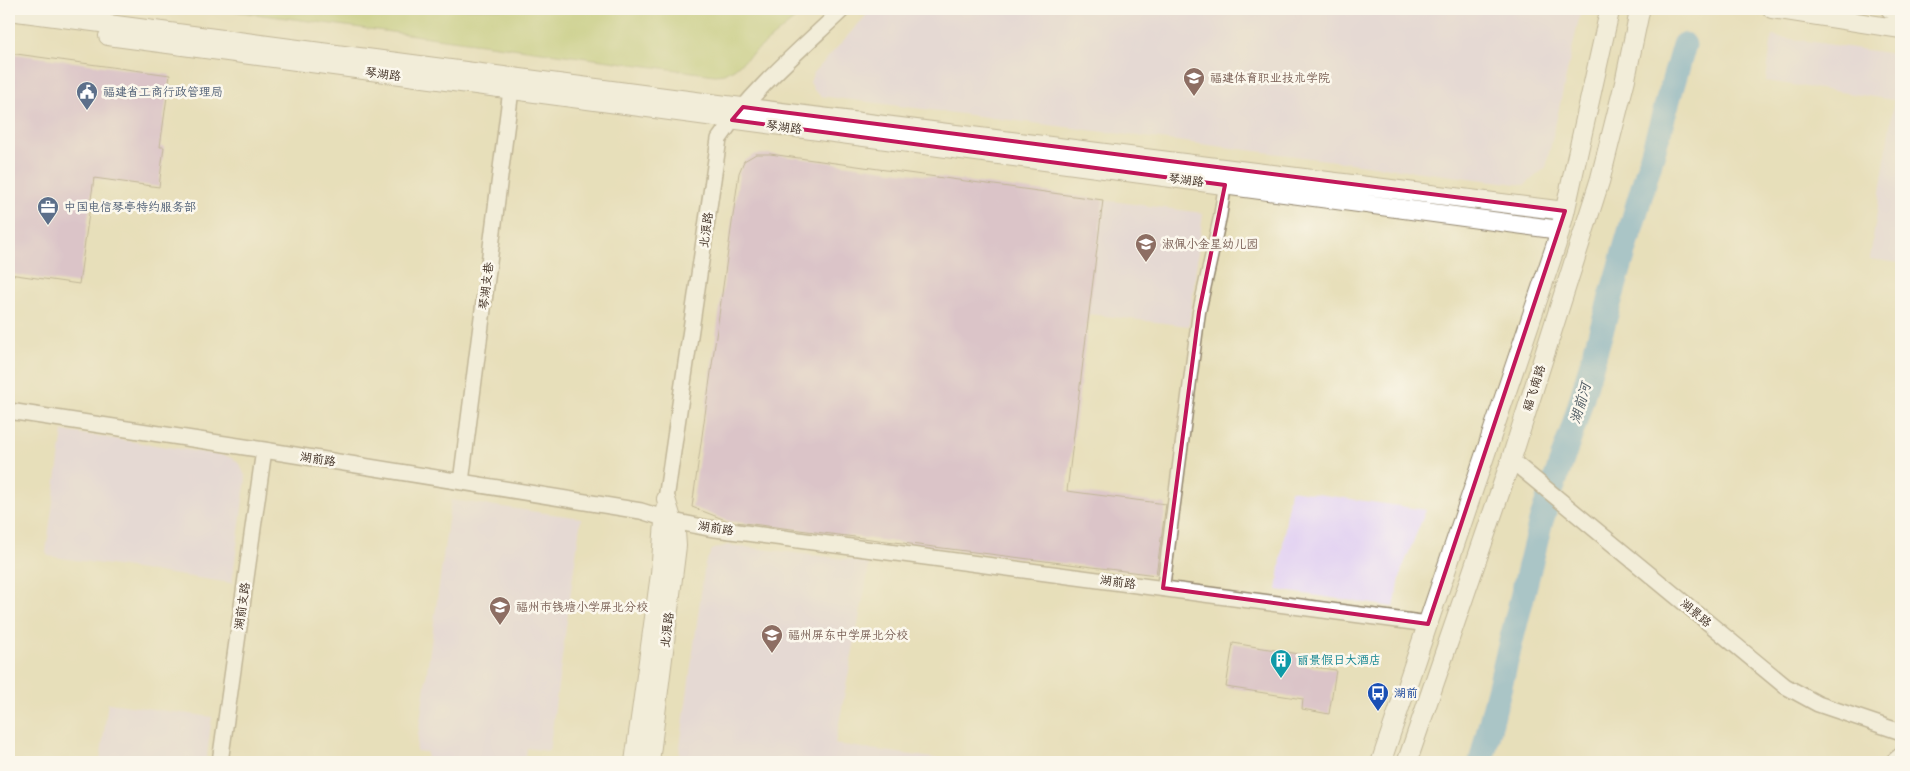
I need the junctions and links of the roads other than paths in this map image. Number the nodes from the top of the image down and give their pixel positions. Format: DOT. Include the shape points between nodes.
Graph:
graph roads {
  1 [pos="843,9"];
  2 [pos="1610,9"];
  3 [pos="1640,9"];
  4 [pos="1772,9"];
  5 [pos="1890,9"];
  6 [pos="9,11"];
  7 [pos="1901,11"];
  8 [pos="9,22"];
  9 [pos="1901,28"];
  10 [pos="511,90"];
  11 [pos="738,114"];
  12 [pos="1225,185"];
  13 [pos="1565,211"];
  14 [pos="1560,230"];
  15 [pos="9,412"];
  16 [pos="264,450"];
  17 [pos="1511,460"];
  18 [pos="461,482"];
  19 [pos="666,498"];
  20 [pos="669,520"];
  21 [pos="1163,588"];
  22 [pos="1428,624"];
  23 [pos="1901,732"];
  24 [pos="1901,755"];
  25 [pos="220,762"];
  26 [pos="634,762"];
  27 [pos="650,762"];
  28 [pos="1381,762"];
  29 [pos="1407,762"];
  30 [pos="1893,762"];
  1 -- 11 [label="street, 北浪路" via="758,90"];
  2 -- 13 [label="main road, 福飞南路"];
  3 -- 17 [label="main road, 福飞南路" via="1600,180"];
  4 -- 9 [label="main road"];
  5 -- 7 [label="main road"];
  6 -- 11 [label="main road"];
  8 -- 10 [label="main road, 琴湖路"];
  10 -- 11 [label="main road, 琴湖路"];
  10 -- 18 [label="street, 琴湖支巷"];
  11 -- 12 [label="main road, 琴湖路"];
  11 -- 13 [label="main road"];
  11 -- 19 [label="street, 北浪路" via="719,138"];
  12 -- 14 [label="main road, 琴湖路"];
  12 -- 21 [label="street" via="1199,312"];
  13 -- 14 [label="main road, 福飞南路"];
  14 -- 22 [label="main road, 福飞南路"];
  15 -- 16 [label="street, 湖前路"];
  16 -- 18 [label="street, 湖前路"];
  16 -- 25 [label="street, 湖前支路"];
  17 -- 23 [label="street, 湖景路" via="1785,686 1818,704"];
  17 -- 29 [label="main road, 福飞南路"];
  18 -- 20 [label="street, 湖前路" via="641,511"];
  19 -- 20 [label="main road, 北浪路"];
  20 -- 21 [label="street, 湖前路"];
  20 -- 26 [label="main road, 北浪路"];
  20 -- 27 [label="main road, 北浪路" via="677,546"];
  21 -- 22 [label="street, 湖前路"];
  22 -- 28 [label="main road, 福飞南路"];
  24 -- 30 [label="street"];
}
